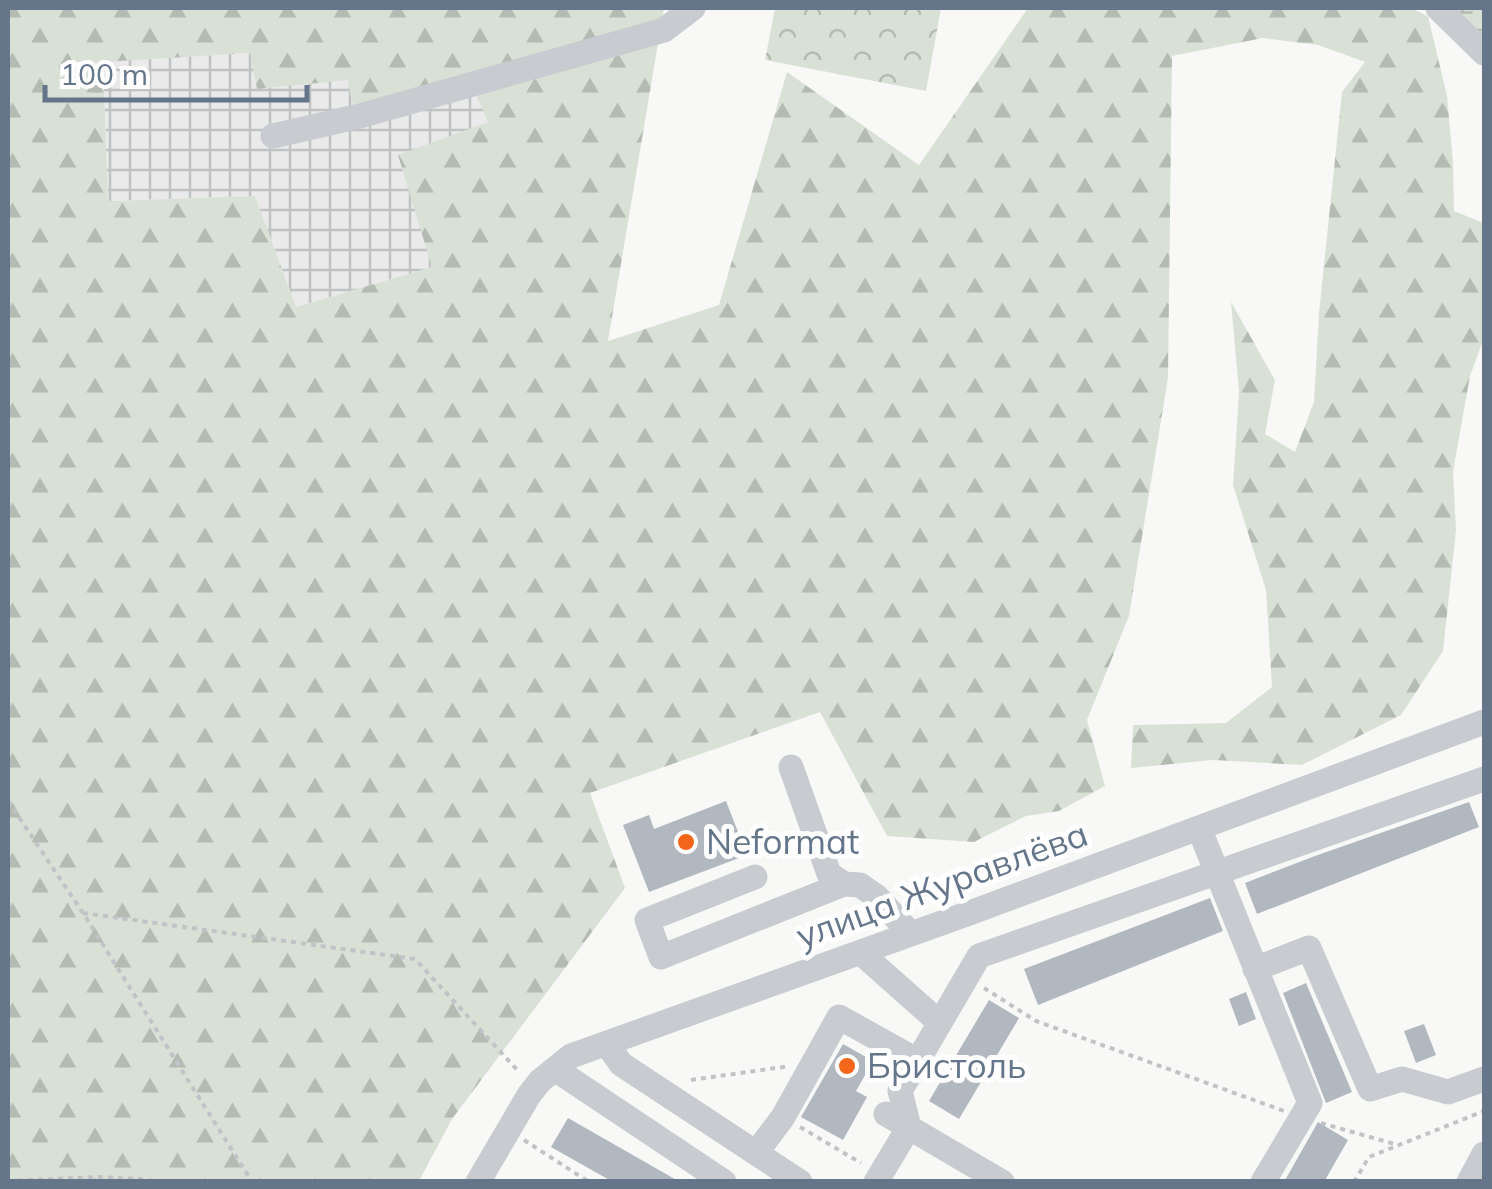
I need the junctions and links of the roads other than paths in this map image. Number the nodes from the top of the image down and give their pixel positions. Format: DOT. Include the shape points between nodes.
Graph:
graph roads {
  1 [pos="693,8"];
  2 [pos="1438,8"];
  3 [pos="1484,53"];
  4 [pos="273,136"];
  5 [pos="1484,722"];
  6 [pos="791,767"];
  7 [pos="1484,779"];
  8 [pos="1199,828"];
  9 [pos="1216,873"];
  10 [pos="755,878"];
  11 [pos="844,884"];
  12 [pos="912,934"];
  13 [pos="861,953"];
  14 [pos="1254,970"];
  15 [pos="940,1023"];
  16 [pos="607,1044"];
  17 [pos="918,1061"];
  18 [pos="555,1069"];
  19 [pos="1484,1078"];
  20 [pos="886,1114"];
  21 [pos="910,1127"];
  22 [pos="756,1153"];
  23 [pos="1484,1154"];
  24 [pos="879,1178"];
  25 [pos="478,1182"];
  26 [pos="724,1182"];
  27 [pos="800,1182"];
  28 [pos="1002,1182"];
  29 [pos="1263,1182"];
  30 [pos="1468,1182"];
  1 -- 4 [label="street" via="664,30"];
  2 -- 3 [label="street"];
  5 -- 8 [label="street, улица Журавлёва"];
  6 -- 11 [label="street" via="830,874"];
  7 -- 9 [label="street"];
  8 -- 9 [label="street"];
  8 -- 12 [label="street, улица Журавлёва"];
  9 -- 14 [label="street"];
  9 -- 15 [label="street" via="980,956"];
  10 -- 11 [label="street" via="647,920 661,957"];
  11 -- 12 [label="street" via="877,897"];
  12 -- 13 [label="street, улица Журавлёва"];
  13 -- 15 [label="street"];
  13 -- 16 [label="street, улица Журавлёва"];
  14 -- 19 [label="street" via="1310,948 1370,1089 1402,1079 1448,1092"];
  14 -- 29 [label="street" via="1310,1103"];
  15 -- 17 [label="street"];
  16 -- 18 [label="street, улица Журавлёва"];
  16 -- 22 [label="street" via="621,1064"];
  17 -- 21 [label="street" via="900,1091"];
  17 -- 22 [label="street" via="839,1017"];
  18 -- 25 [label="street, улица Журавлёва" via="534,1088"];
  18 -- 26 [label="street"];
  20 -- 21 [label="street"];
  21 -- 24 [label="street"];
  21 -- 28 [label="street"];
  22 -- 27 [label="street"];
  23 -- 30 [label="street"];
}
